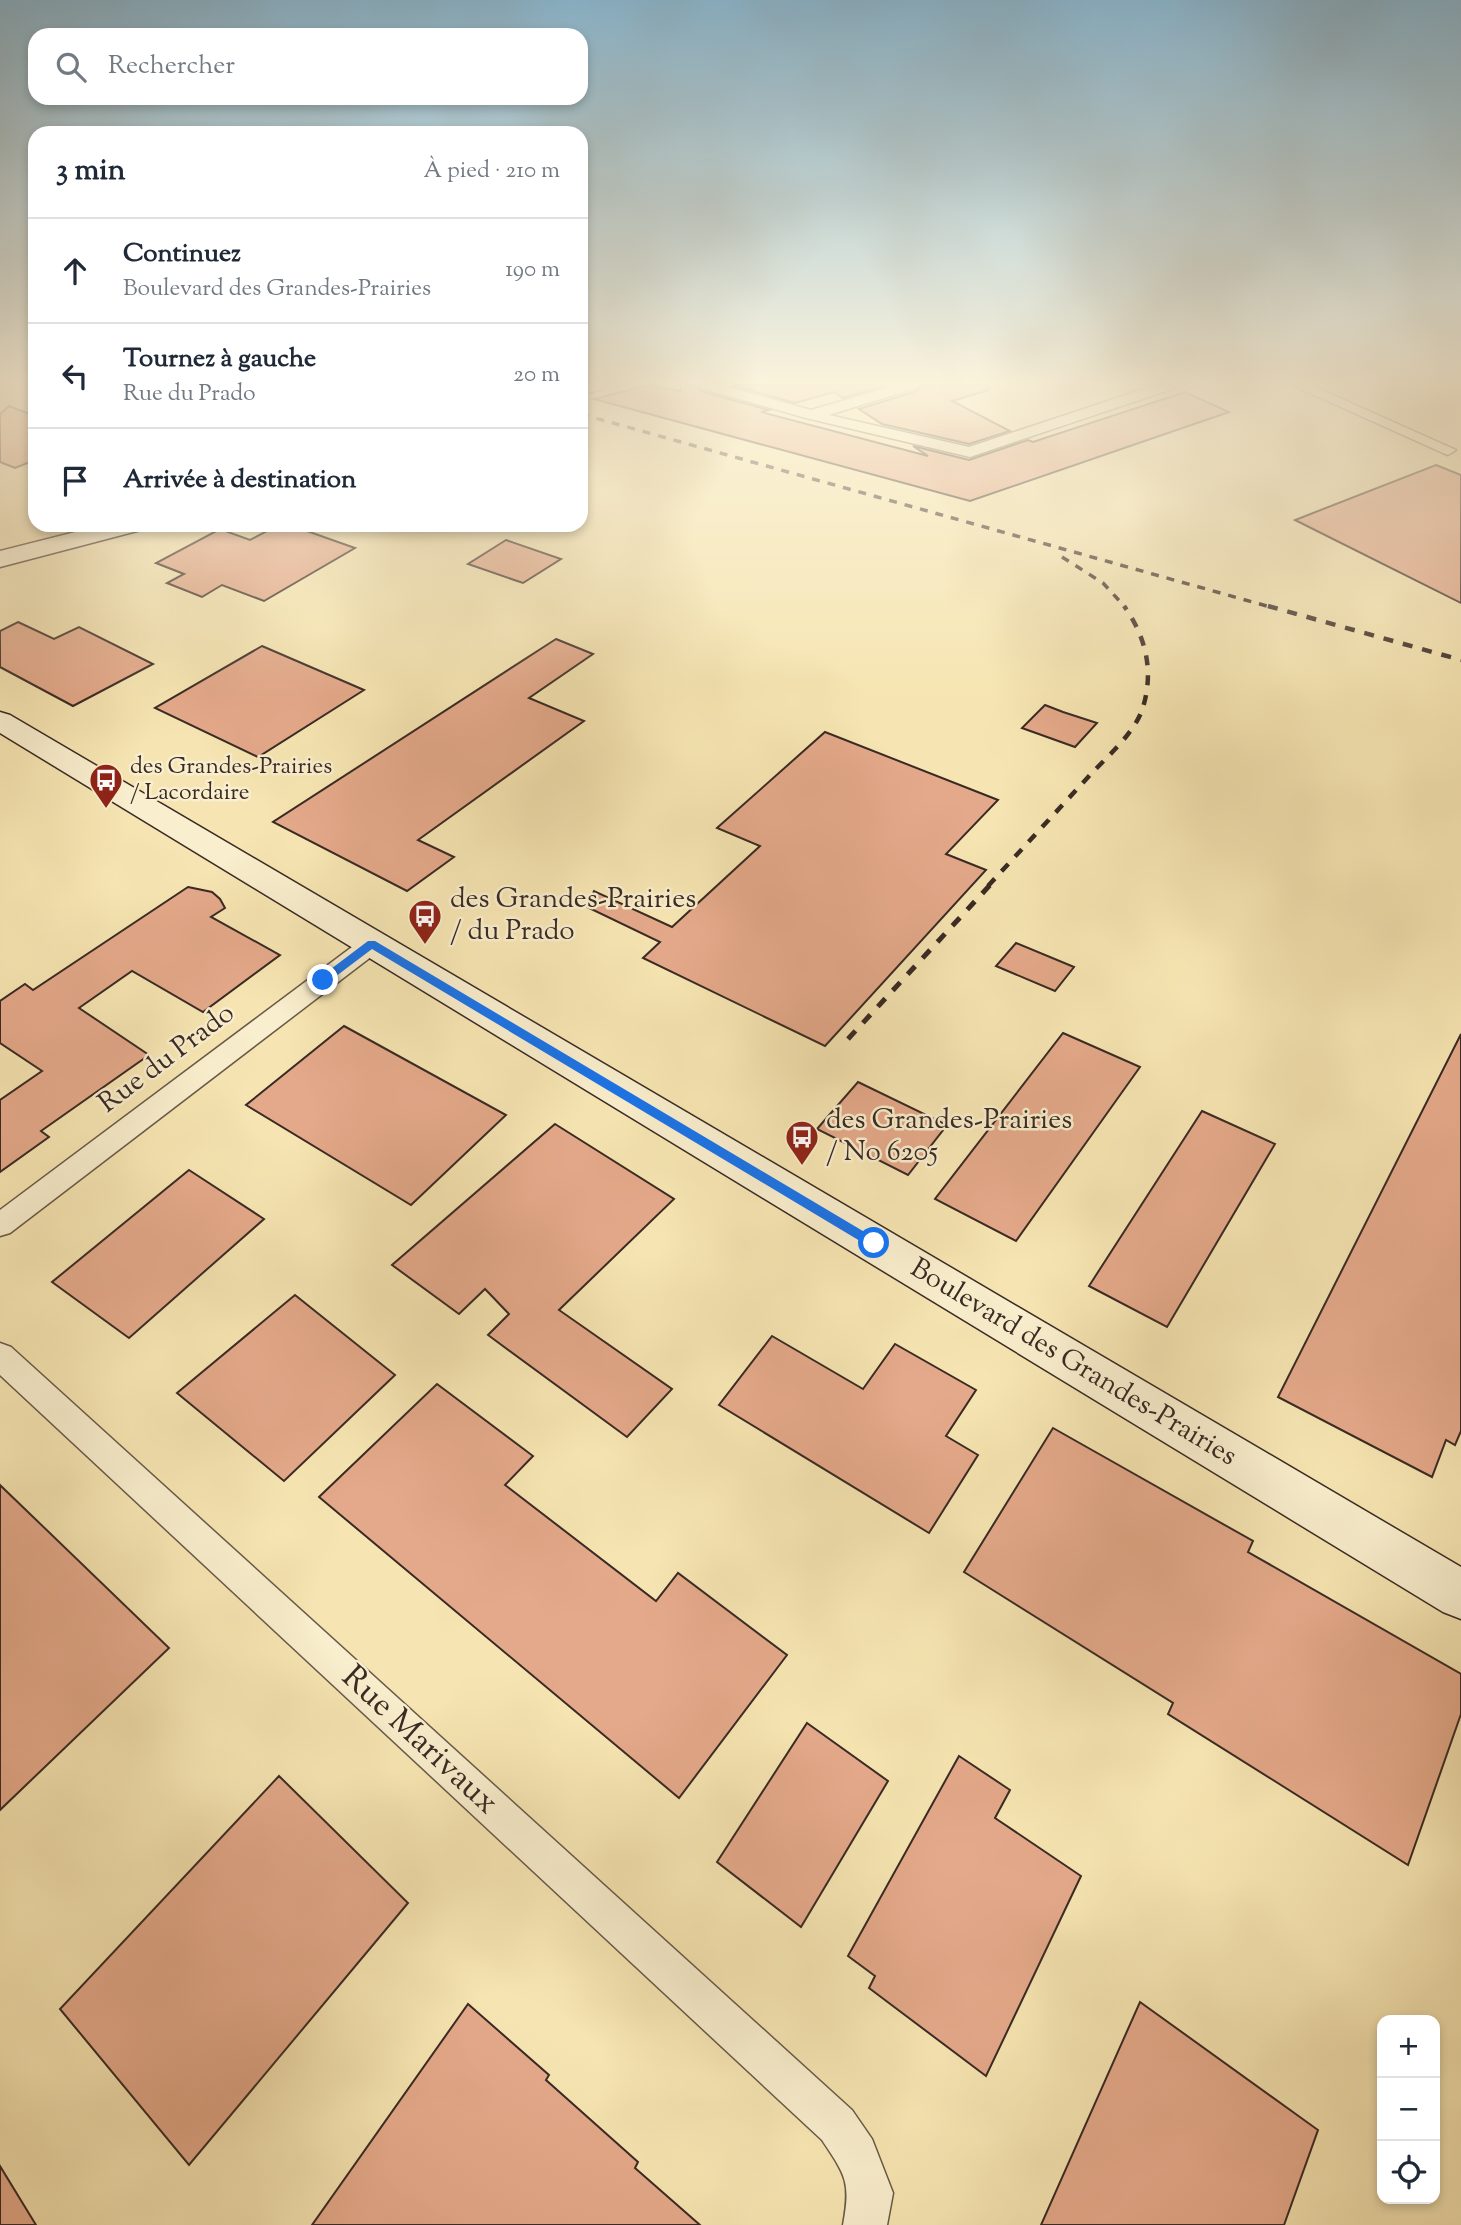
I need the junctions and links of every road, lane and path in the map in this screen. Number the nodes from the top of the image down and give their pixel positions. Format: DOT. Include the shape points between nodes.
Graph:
graph roads {
  1 [pos="52,532"];
  2 [pos="105,532"];
  3 [pos="0,546"];
  4 [pos="0,559"];
  5 [pos="0,721"];
  6 [pos="372,944"];
  7 [pos="0,1225"];
  8 [pos="0,1356"];
  9 [pos="1461,1595"];
  10 [pos="865,2225"];
  1 -- 3 [label="main road"];
  2 -- 4 [label="main road"];
  5 -- 6 [label="main road, Boulevard des Grandes-Prairies"];
  6 -- 7 [label="street, Rue du Prado"];
  6 -- 9 [label="main road, Boulevard des Grandes-Prairies"];
  8 -- 10 [label="street, Rue Marivaux" via="837,2125 857,2154 871,2193"];
}
